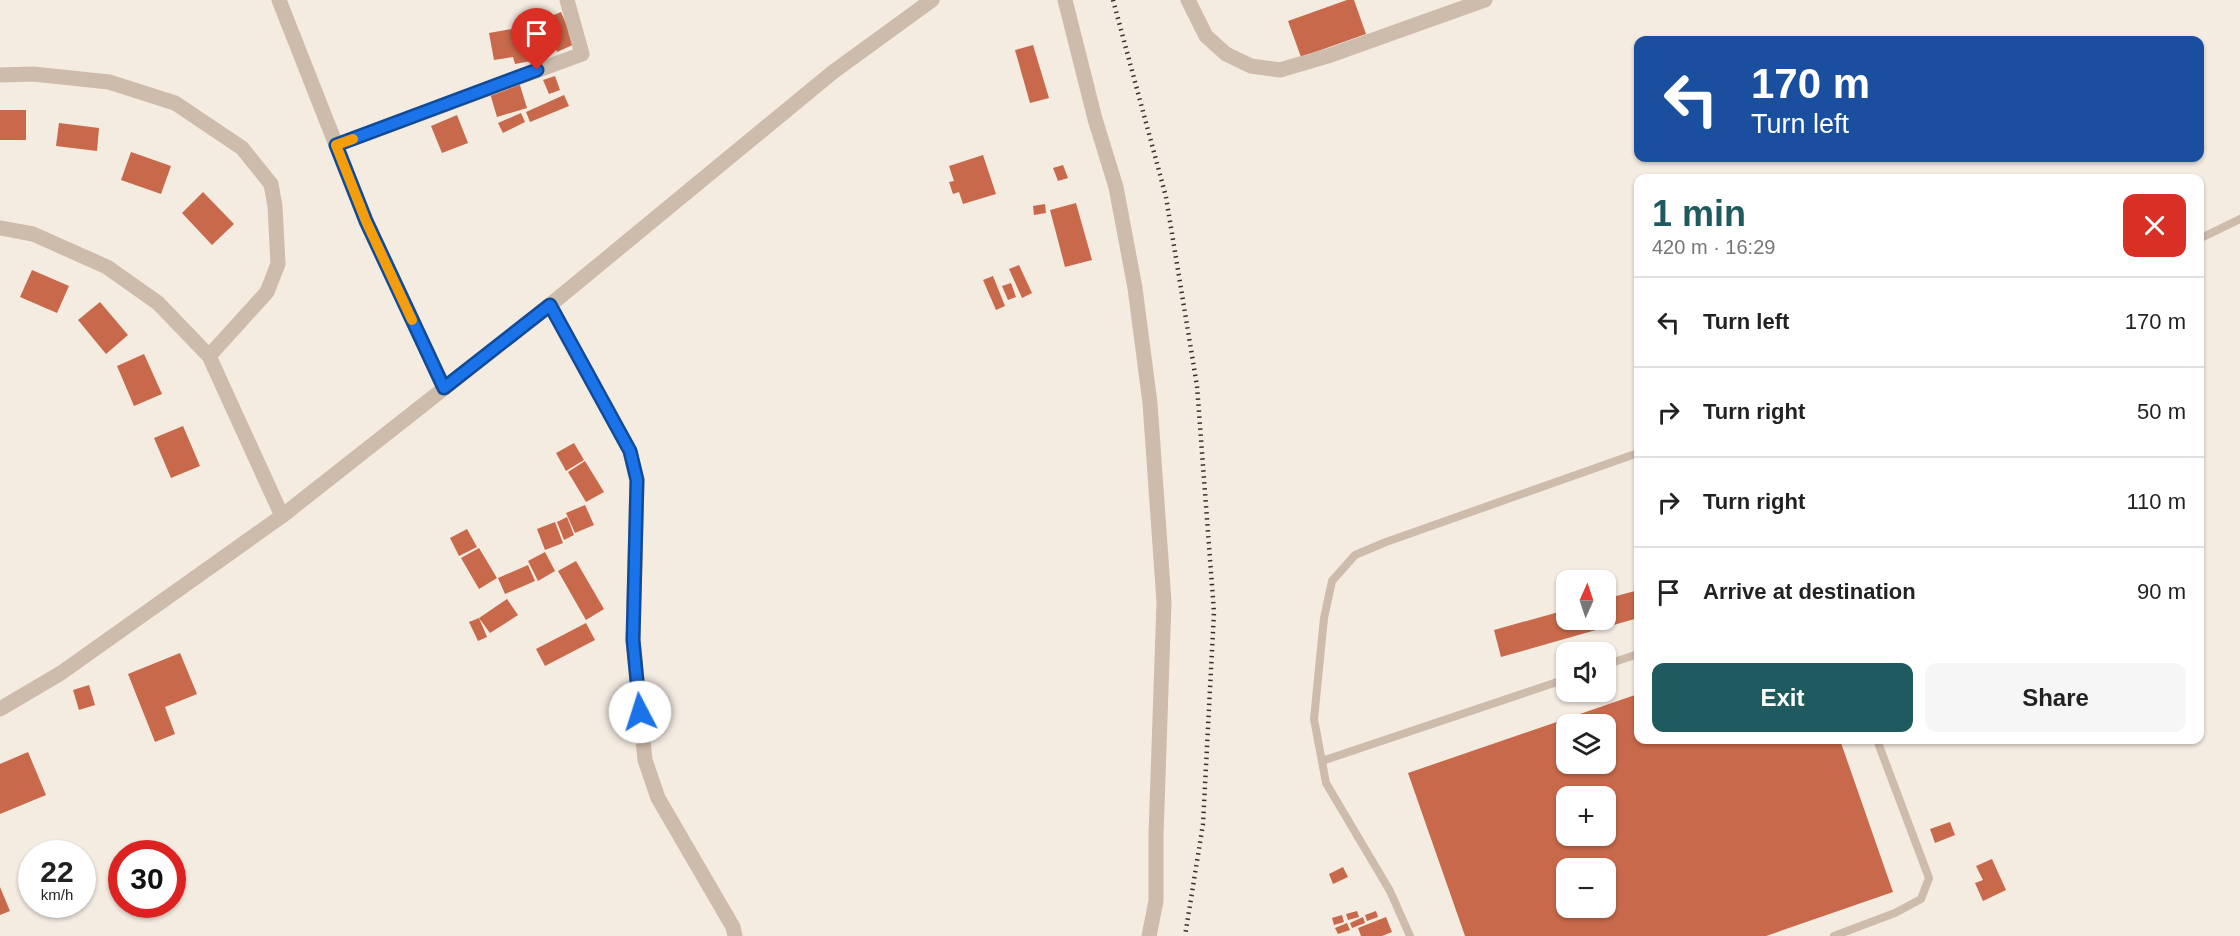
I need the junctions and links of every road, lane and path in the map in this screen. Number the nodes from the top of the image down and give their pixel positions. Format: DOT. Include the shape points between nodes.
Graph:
graph roads {
  1 [pos="279,0"];
  2 [pos="567,0"];
  3 [pos="932,0"];
  4 [pos="1065,0"];
  5 [pos="1188,0"];
  6 [pos="1485,0"];
  7 [pos="0,75"];
  8 [pos="336,145"];
  9 [pos="2240,219"];
  10 [pos="0,228"];
  11 [pos="2204,237"];
  12 [pos="550,305"];
  13 [pos="209,356"];
  14 [pos="444,388"];
  15 [pos="1634,454"];
  16 [pos="282,516"];
  17 [pos="1634,655"];
  18 [pos="1616,661"];
  19 [pos="1556,682"];
  20 [pos="0,709"];
  21 [pos="1879,744"];
  22 [pos="1322,761"];
  23 [pos="735,936"];
  24 [pos="1149,936"];
  25 [pos="1410,936"];
  26 [pos="1834,936"];
  1 -- 8 [label="street"];
  2 -- 8 [label="street" via="582,54"];
  3 -- 12 [label="street" via="833,72"];
  4 -- 24 [label="street" via="1116,187 1135,288 1150,403 1164,602 1156,901"];
  5 -- 6 [label="street" via="1206,36 1226,54 1251,66 1280,70"];
  7 -- 13 [label="street" via="33,74 109,82 175,103 242,148 271,184 278,264 267,292"];
  8 -- 14 [label="street" via="366,221"];
  9 -- 11 [label="lane"];
  10 -- 13 [label="street" via="33,234 107,267 158,303"];
  12 -- 14 [label="street"];
  12 -- 23 [label="street" via="630,451 637,480 633,640 645,760 658,798"];
  13 -- 16 [label="street"];
  14 -- 16 [label="street"];
  15 -- 22 [label="lane" via="1355,555 1332,581 1324,618 1314,719"];
  16 -- 20 [label="street" via="61,673"];
  17 -- 18 [label="lane"];
  19 -- 22 [label="lane"];
  21 -- 26 [label="lane" via="1929,878 1921,899"];
  22 -- 25 [label="lane" via="1326,783 1390,891"];
}
